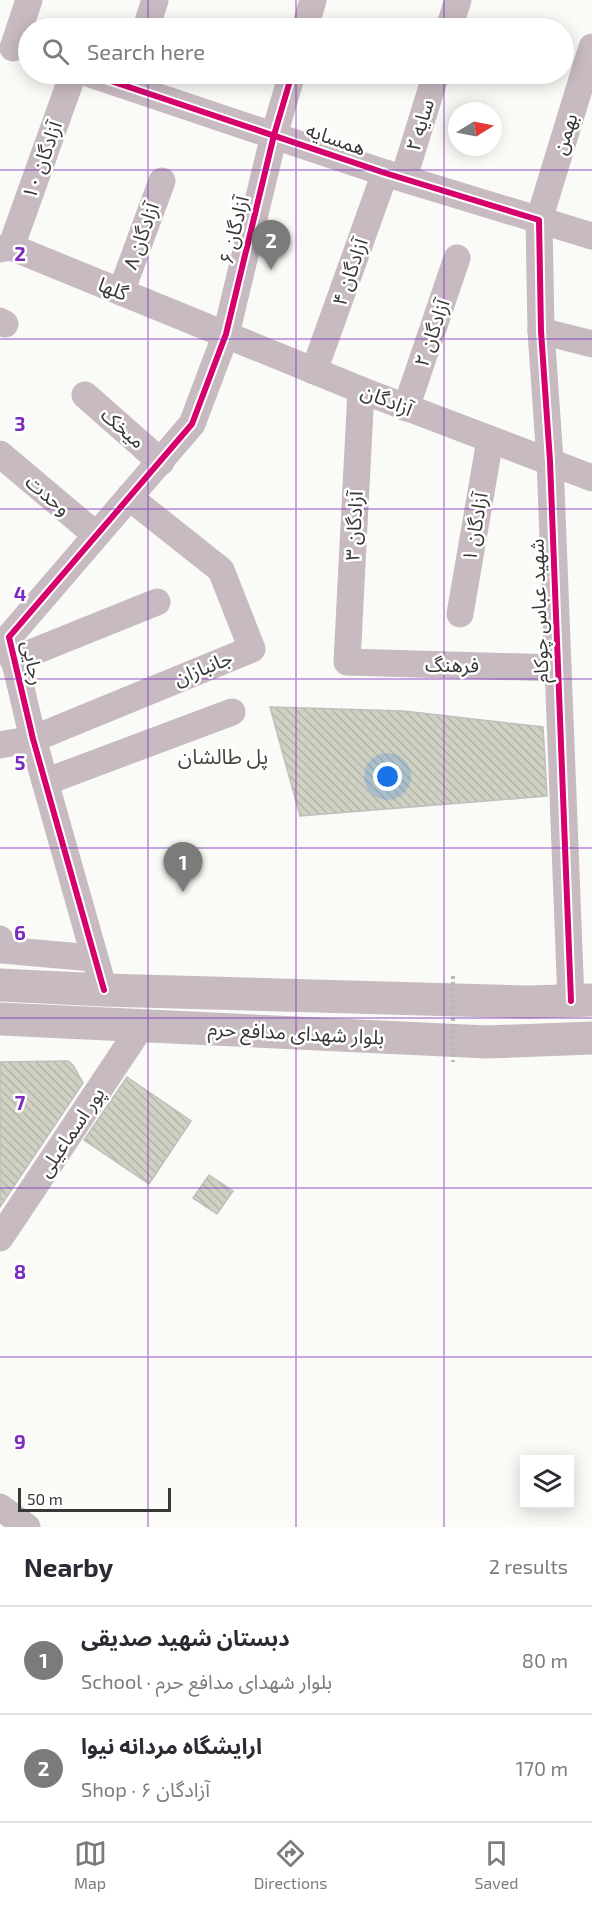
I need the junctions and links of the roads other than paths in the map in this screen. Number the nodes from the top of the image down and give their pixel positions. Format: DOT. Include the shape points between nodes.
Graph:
graph roads {
  1 [pos="29,0"];
  2 [pos="155,0"];
  3 [pos="313,0"];
  4 [pos="458,0"];
  5 [pos="23,18"];
  6 [pos="149,18"];
  7 [pos="308,18"];
  8 [pos="452,18"];
  9 [pos="592,47"];
  10 [pos="69,84"];
  11 [pos="140,84"];
  12 [pos="289,84"];
  13 [pos="432,84"];
  14 [pos="274,135"];
  15 [pos="394,175"];
  16 [pos="162,181"];
  17 [pos="539,220"];
  18 [pos="592,236"];
  19 [pos="6,248"];
  20 [pos="457,258"];
  21 [pos="120,292"];
  22 [pos="541,331"];
  23 [pos="226,334"];
  24 [pos="592,344"];
  25 [pos="315,370"];
  26 [pos="361,390"];
  27 [pos="85,395"];
  28 [pos="406,408"];
  29 [pos="490,440"];
  30 [pos="0,454"];
  31 [pos="550,461"];
  32 [pos="160,462"];
  33 [pos="592,478"];
  34 [pos="129,497"];
  35 [pos="96,535"];
  36 [pos="157,602"];
  37 [pos="460,614"];
  38 [pos="13,660"];
  39 [pos="347,662"];
  40 [pos="558,668"];
  41 [pos="232,712"];
  42 [pos="33,739"];
  43 [pos="0,745"];
  44 [pos="45,782"];
  45 [pos="0,939"];
  46 [pos="93,958"];
  47 [pos="0,985"];
  48 [pos="104,990"];
  49 [pos="581,1000"];
  50 [pos="0,1018"];
  51 [pos="142,1025"];
  52 [pos="592,1038"];
  53 [pos="0,1238"];
  54 [pos="0,1507"];
  55 [pos="27,1527"];
  1 -- 5 [label="street"];
  2 -- 6 [label="street"];
  3 -- 7 [label="street"];
  4 -- 8 [label="street"];
  9 -- 17 [label="street, بهمن"];
  10 -- 19 [label="street, آزادگان ۱۰"];
  11 -- 14 [label="street, همسایه"];
  12 -- 14 [label="street, آزادگان ۶"];
  13 -- 15 [label="street, سایه ۲"];
  14 -- 15 [label="street, همسایه"];
  14 -- 23 [label="street, آزادگان ۶"];
  15 -- 17 [label="street, همسایه"];
  15 -- 25 [label="street, آزادگان ۴"];
  16 -- 21 [label="street, آزادگان ۸"];
  17 -- 18 [label="street, همسایه"];
  17 -- 22 [label="street, شهید عباس چوکام"];
  19 -- 21 [label="street, گلها"];
  20 -- 28 [label="street, آزادگان ۲"];
  21 -- 23 [label="street, گلها"];
  22 -- 24 [label="street"];
  22 -- 31 [label="street, شهید عباس چوکام"];
  23 -- 25 [label="street, آزادگان"];
  23 -- 32 [label="street, رجایی" via="192,424"];
  25 -- 26 [label="street, آزادگان"];
  26 -- 28 [label="street, آزادگان"];
  26 -- 39 [label="street, آزادگان ۳"];
  27 -- 32 [label="street, میخک"];
  28 -- 29 [label="street, آزادگان"];
  29 -- 31 [label="street, آزادگان"];
  29 -- 37 [label="street, آزادگان ۱"];
  30 -- 35 [label="street, وحدت"];
  31 -- 33 [label="street, آزادگان"];
  31 -- 40 [label="street, شهید عباس چوکام"];
  32 -- 34 [label="street, رجایی"];
  34 -- 35 [label="street, رجایی"];
  34 -- 42 [label="street, جانبازان" via="222,570 252,649"];
  35 -- 38 [label="street, رجایی" via="9,637"];
  36 -- 38 [label="street"];
  38 -- 42 [label="street, رجایی"];
  39 -- 40 [label="street, فرهنگ"];
  40 -- 49 [label="street, شهید عباس چوکام"];
  41 -- 44 [label="street"];
  42 -- 43 [label="street, جانبازان"];
  42 -- 44 [label="street, رجایی"];
  44 -- 46 [label="street, رجایی"];
  45 -- 46 [label="street" via="2,950"];
  46 -- 48 [label="street, رجایی"];
  47 -- 48 [label="main road, بلوار شهدای مدافع حرم"];
  48 -- 49 [label="main road, بلوار شهدای مدافع حرم" via="529,1002"];
  50 -- 51 [label="main road, بلوار شهدای مدافع حرم"];
  51 -- 52 [label="main road, بلوار شهدای مدافع حرم" via="487,1042"];
  51 -- 53 [label="street, پور اسماعیلی"];
  54 -- 55 [label="street"];
}
